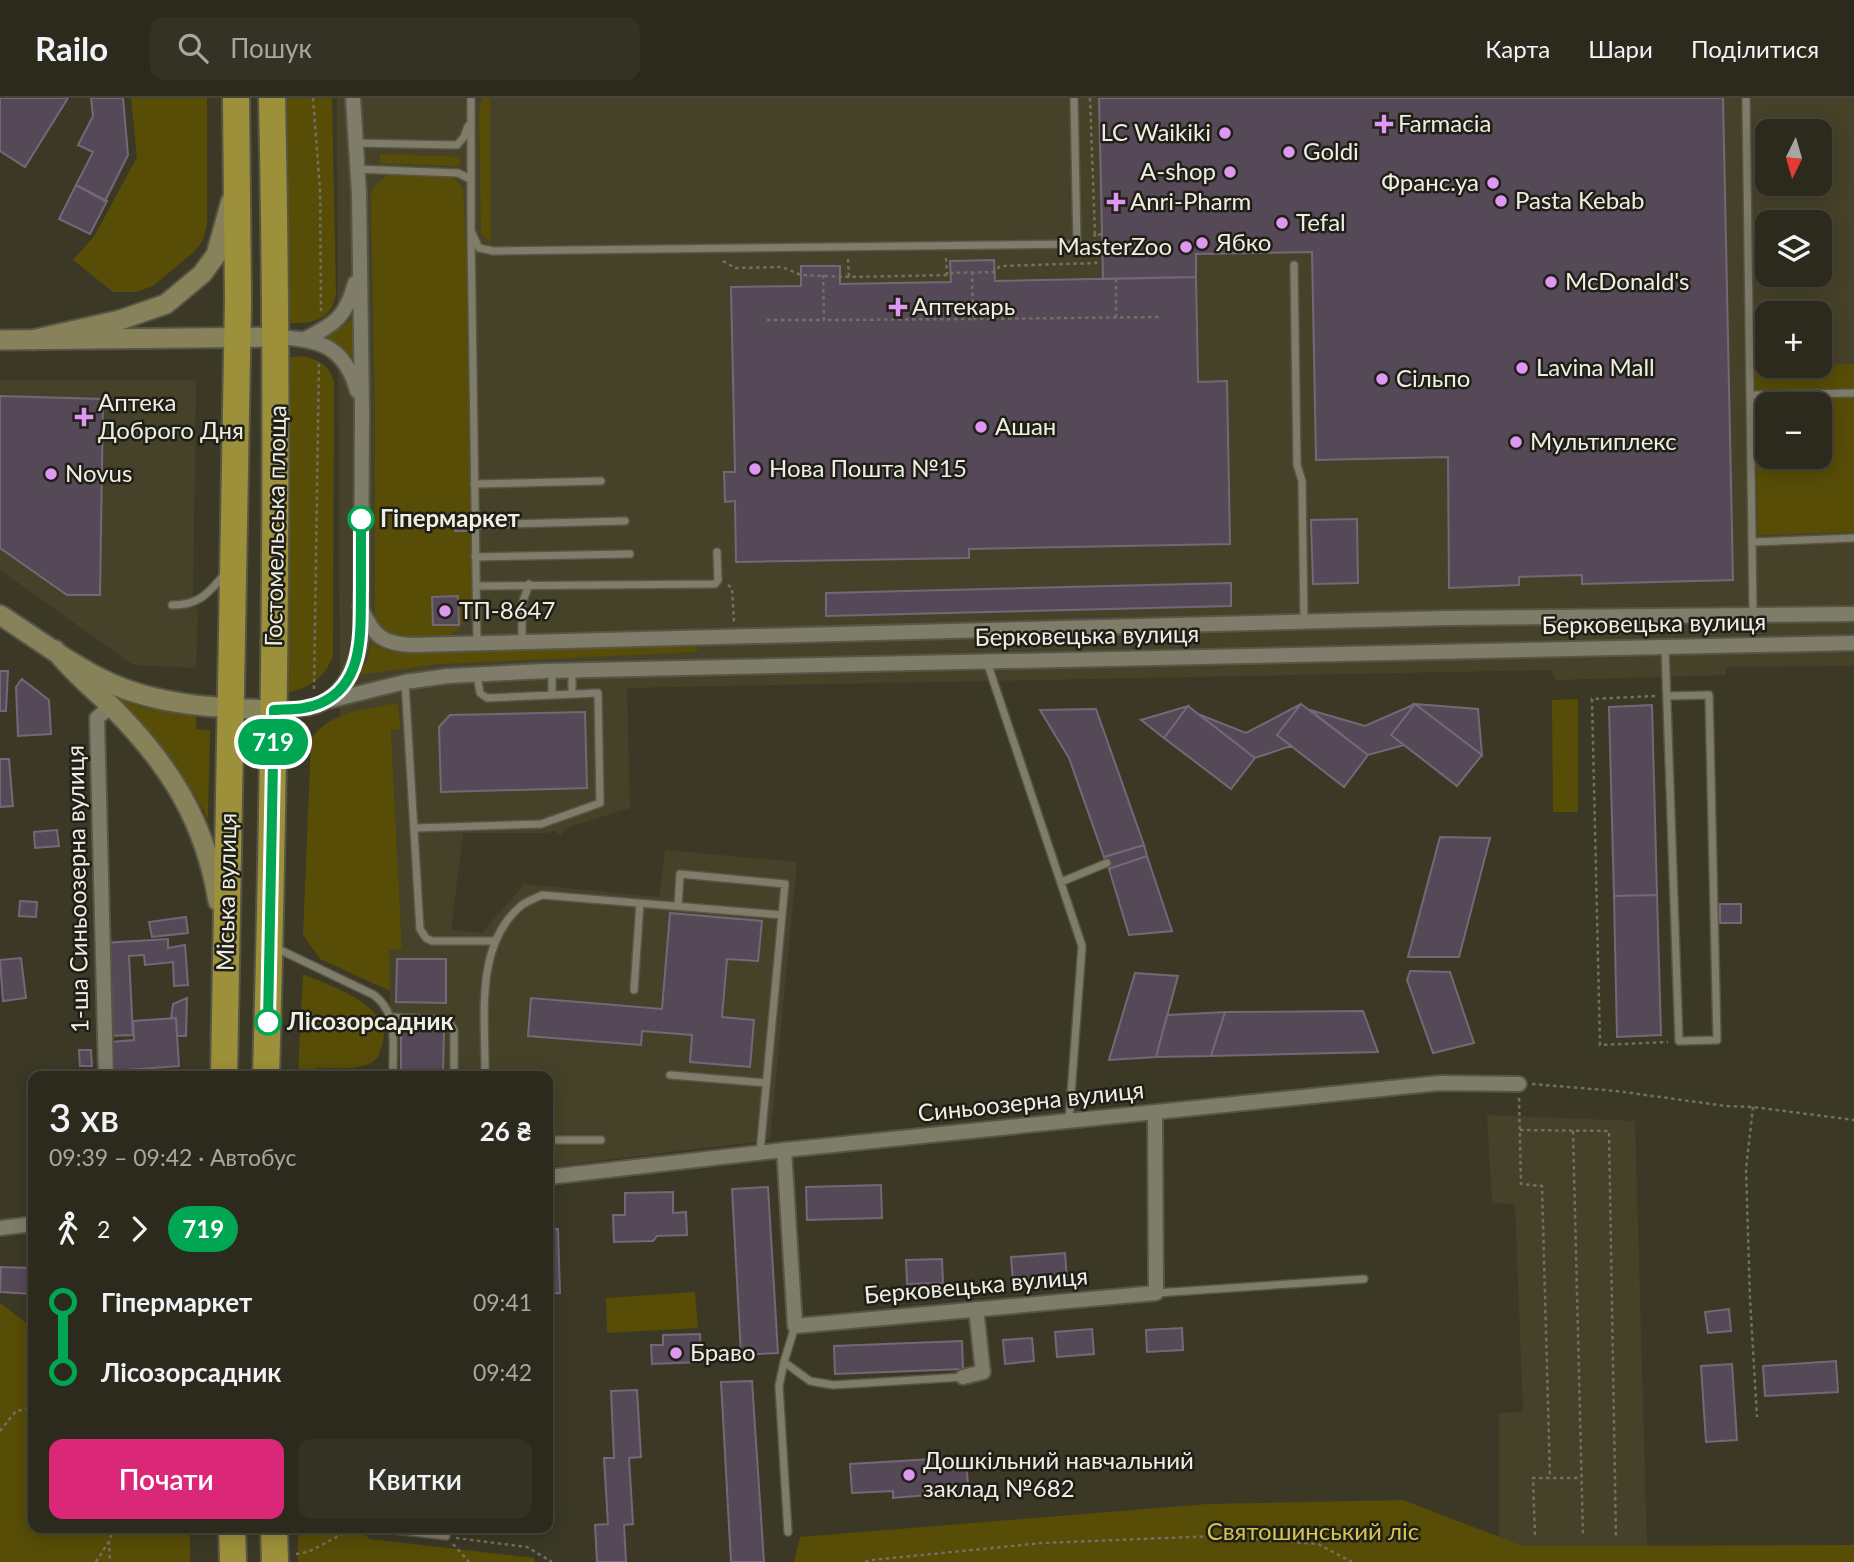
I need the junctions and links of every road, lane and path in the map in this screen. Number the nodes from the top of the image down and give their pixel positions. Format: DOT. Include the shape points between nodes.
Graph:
graph roads {
  1 [pos="236,98"];
  2 [pos="272,98"];
  3 [pos="313,98"];
  4 [pos="353,98"];
  5 [pos="471,98"];
  6 [pos="1074,98"];
  7 [pos="1090,98"];
  8 [pos="1746,98"];
  9 [pos="470,118"];
  10 [pos="355,143"];
  11 [pos="357,169"];
  12 [pos="238,173"];
  13 [pos="470,179"];
  14 [pos="471,231"];
  15 [pos="1103,234"];
  16 [pos="1077,235"];
  17 [pos="1095,235"];
  18 [pos="713,256"];
  19 [pos="946,256"];
  20 [pos="848,257"];
  21 [pos="360,265"];
  22 [pos="1294,265"];
  23 [pos="972,272"];
  24 [pos="823,275"];
  25 [pos="947,275"];
  26 [pos="849,277"];
  27 [pos="1116,279"];
  28 [pos="1159,317"];
  29 [pos="1116,318"];
  30 [pos="767,320"];
  31 [pos="824,320"];
  32 [pos="973,320"];
  33 [pos="237,337"];
  34 [pos="277,337"];
  35 [pos="320,338"];
  36 [pos="0,340"];
  37 [pos="32,340"];
  38 [pos="1854,393"];
  39 [pos="1750,395"];
  40 [pos="362,409"];
  41 [pos="601,481"];
  42 [pos="474,484"];
  43 [pos="625,521"];
  44 [pos="475,525"];
  45 [pos="1854,538"];
  46 [pos="1752,542"];
  47 [pos="717,552"];
  48 [pos="630,554"];
  49 [pos="475,558"];
  50 [pos="234,564"];
  51 [pos="718,580"];
  52 [pos="529,584"];
  53 [pos="476,586"];
  54 [pos="172,605"];
  55 [pos="360,606"];
  56 [pos="1854,614"];
  57 [pos="0,615"];
  58 [pos="1753,615"];
  59 [pos="1304,622"];
  60 [pos="734,625"];
  61 [pos="522,641"];
  62 [pos="477,642"];
  63 [pos="1854,643"];
  64 [pos="1665,646"];
  65 [pos="55,650"];
  66 [pos="987,662"];
  67 [pos="552,671"];
  68 [pos="572,671"];
  69 [pos="477,674"];
  70 [pos="405,682"];
  71 [pos="572,694"];
  72 [pos="552,695"];
  73 [pos="1667,696"];
  74 [pos="324,702"];
  75 [pos="111,706"];
  76 [pos="230,708"];
  77 [pos="308,708"];
  78 [pos="274,710"];
  79 [pos="415,828"];
  80 [pos="1107,863"];
  81 [pos="1060,882"];
  82 [pos="640,903"];
  83 [pos="677,906"];
  84 [pos="782,915"];
  85 [pos="496,941"];
  86 [pos="270,945"];
  87 [pos="226,947"];
  88 [pos="634,990"];
  89 [pos="392,1017"];
  90 [pos="1679,1041"];
  91 [pos="106,1071"];
  92 [pos="224,1071"];
  93 [pos="266,1071"];
  94 [pos="393,1071"];
  95 [pos="454,1071"];
  96 [pos="485,1071"];
  97 [pos="670,1075"];
  98 [pos="766,1083"];
  99 [pos="1519,1083"];
  100 [pos="1754,1107"];
  101 [pos="1155,1112"];
  102 [pos="1854,1120"];
  103 [pos="1069,1121"];
  104 [pos="1520,1130"];
  105 [pos="1573,1131"];
  106 [pos="553,1140"];
  107 [pos="601,1140"];
  108 [pos="784,1150"];
  109 [pos="760,1153"];
  110 [pos="553,1176"];
  111 [pos="28,1225"];
  112 [pos="0,1228"];
  113 [pos="1364,1279"];
  114 [pos="1156,1293"];
  115 [pos="976,1309"];
  116 [pos="795,1326"];
  117 [pos="784,1362"];
  118 [pos="963,1377"];
  119 [pos="28,1409"];
  120 [pos="1757,1417"];
  121 [pos="0,1431"];
  122 [pos="1550,1478"];
  123 [pos="1581,1478"];
  124 [pos="788,1532"];
  125 [pos="112,1533"];
  126 [pos="232,1533"];
  127 [pos="275,1533"];
  128 [pos="344,1533"];
  129 [pos="420,1533"];
  130 [pos="1535,1535"];
  131 [pos="446,1536"];
  132 [pos="1583,1536"];
  133 [pos="1616,1539"];
  134 [pos="110,1541"];
  135 [pos="282,1558"];
  136 [pos="96,1562"];
  137 [pos="110,1562"];
  138 [pos="233,1562"];
  139 [pos="469,1562"];
  140 [pos="552,1562"];
  141 [pos="865,1562"];
  142 [pos="1352,1562"];
  1 -- 12 [label="highway, Гостомельська площа"];
  2 -- 34 [label="highway, Гостомельська площа"];
  3 -- 35 [label="path" via="320,190"];
  4 -- 10 [label="street, Берковецька вулиця"];
  5 -- 9 [label="lane"];
  6 -- 16 [label="lane"];
  7 -- 17 [label="path"];
  8 -- 39 [label="lane"];
  9 -- 10 [label="lane" via="457,145"];
  9 -- 13 [label="lane"];
  10 -- 11 [label="street, Берковецька вулиця"];
  11 -- 13 [label="lane" via="458,173"];
  11 -- 21 [label="street, Берковецька вулиця"];
  12 -- 33 [label="highway, Гостомельська площа"];
  12 -- 37 [label="main road" via="216,255 202,274 166,303 120,320"];
  13 -- 14 [label="lane"];
  14 -- 16 [label="lane" via="479,248 493,251 1077,244"];
  14 -- 42 [label="lane"];
  15 -- 17 [label="path"];
  16 -- 17 [label="path"];
  17 -- 23 [label="path" via="1096,263 1000,266 994,272"];
  18 -- 24 [label="path" via="735,268 782,267 801,275"];
  19 -- 25 [label="path"];
  20 -- 26 [label="path"];
  21 -- 35 [label="street, Берковецька вулиця" via="345,311"];
  21 -- 40 [label="street, Берковецька вулиця"];
  22 -- 59 [label="lane"];
  23 -- 25 [label="path"];
  23 -- 32 [label="path"];
  24 -- 26 [label="path"];
  24 -- 31 [label="path"];
  25 -- 26 [label="path"];
  27 -- 29 [label="path"];
  28 -- 29 [label="path"];
  29 -- 32 [label="path"];
  30 -- 31 [label="path"];
  31 -- 32 [label="path"];
  33 -- 34 [label="main road"];
  33 -- 37 [label="main road"];
  33 -- 50 [label="highway, Гостомельська площа"];
  34 -- 35 [label="street, Берковецька вулиця"];
  34 -- 78 [label="highway, Гостомельська площа"];
  35 -- 40 [label="street, Берковецька вулиця" via="351,369"];
  35 -- 77 [label="path" via="314,693"];
  36 -- 37 [label="main road"];
  38 -- 39 [label="lane"];
  39 -- 46 [label="lane"];
  40 -- 55 [label="street, Берковецька вулиця"];
  41 -- 42 [label="lane"];
  42 -- 44 [label="lane"];
  43 -- 44 [label="lane"];
  44 -- 49 [label="lane"];
  45 -- 46 [label="lane"];
  46 -- 58 [label="lane"];
  47 -- 51 [label="lane"];
  48 -- 49 [label="lane"];
  49 -- 53 [label="lane"];
  50 -- 54 [label="lane" via="202,598 188,605"];
  50 -- 76 [label="highway, Гостомельська площа"];
  51 -- 52 [label="lane" via="715,584"];
  51 -- 60 [label="path" via="732,588"];
  52 -- 53 [label="lane"];
  52 -- 61 [label="lane" via="522,604"];
  53 -- 62 [label="lane"];
  55 -- 62 [label="street, Берковецька вулиця" via="370,628 396,645"];
  55 -- 74 [label="street, Берковецька вулиця" via="356,661 350,676"];
  56 -- 58 [label="street, Берковецька вулиця"];
  57 -- 65 [label="main road"];
  58 -- 59 [label="street, Берковецька вулиця"];
  59 -- 61 [label="street, Берковецька вулиця"];
  61 -- 62 [label="street, Берковецька вулиця"];
  63 -- 64 [label="street, Берковецька вулиця"];
  64 -- 66 [label="street, Берковецька вулиця"];
  64 -- 73 [label="lane"];
  65 -- 75 [label="main road" via="73,673"];
  65 -- 76 [label="main road" via="113,684 155,698"];
  66 -- 68 [label="street, Берковецька вулиця"];
  66 -- 81 [label="lane"];
  67 -- 68 [label="street, Берковецька вулиця"];
  67 -- 69 [label="street, Берковецька вулиця"];
  67 -- 72 [label="lane"];
  68 -- 71 [label="lane"];
  69 -- 70 [label="street, Берковецька вулиця"];
  69 -- 72 [label="lane" via="480,693 487,698"];
  70 -- 74 [label="street, Берковецька вулиця"];
  70 -- 79 [label="lane"];
  71 -- 72 [label="lane"];
  71 -- 79 [label="lane" via="598,693 600,803 541,824"];
  73 -- 90 [label="lane"];
  73 -- 90 [label="lane" via="1709,695 1717,1040"];
  73 -- 90 [label="path" via="1592,699 1600,1045"];
  74 -- 77 [label="street, Берковецька вулиця"];
  75 -- 87 [label="main road" via="152,750 188,805 214,872"];
  75 -- 91 [label="street, 1-ша Синьоозерна вулиця" via="97,718"];
  76 -- 78 [label="main road"];
  76 -- 87 [label="highway, Міська вулиця"];
  77 -- 78 [label="street, Берковецька вулиця"];
  78 -- 86 [label="highway, Міська вулиця"];
  79 -- 85 [label="lane" via="422,934 432,941"];
  80 -- 81 [label="lane"];
  81 -- 103 [label="lane" via="1082,946"];
  82 -- 83 [label="lane"];
  82 -- 85 [label="lane" via="542,895 523,904"];
  82 -- 88 [label="lane"];
  83 -- 84 [label="lane"];
  83 -- 84 [label="lane" via="680,874 785,884"];
  84 -- 98 [label="lane"];
  85 -- 96 [label="lane" via="486,979"];
  86 -- 89 [label="lane" via="374,995"];
  86 -- 93 [label="highway, Міська вулиця"];
  87 -- 92 [label="highway, Міська вулиця"];
  89 -- 94 [label="lane"];
  89 -- 95 [label="lane" via="448,1020 454,1030"];
  97 -- 98 [label="lane"];
  98 -- 109 [label="lane"];
  99 -- 100 [label="path"];
  99 -- 101 [label="street, Синьоозерна вулиця" via="1440,1083"];
  99 -- 104 [label="path"];
  100 -- 102 [label="path"];
  100 -- 120 [label="path" via="1746,1169"];
  101 -- 103 [label="street, Синьоозерна вулиця"];
  101 -- 114 [label="street"];
  103 -- 108 [label="street, Синьоозерна вулиця"];
  104 -- 105 [label="path"];
  104 -- 122 [label="path" via="1521,1184 1542,1186"];
  105 -- 123 [label="path"];
  105 -- 133 [label="path" via="1609,1131"];
  106 -- 107 [label="lane"];
  108 -- 109 [label="street, Синьоозерна вулиця"];
  108 -- 116 [label="street"];
  109 -- 110 [label="street, Синьоозерна вулиця"];
  111 -- 112 [label="street"];
  113 -- 114 [label="lane"];
  114 -- 115 [label="street, Берковецька вулиця"];
  115 -- 116 [label="street, Берковецька вулиця"];
  115 -- 118 [label="street" via="982,1373"];
  116 -- 117 [label="lane"];
  117 -- 118 [label="lane" via="810,1381 833,1385"];
  117 -- 124 [label="lane" via="779,1386"];
  119 -- 121 [label="path" via="16,1412"];
  122 -- 123 [label="path"];
  122 -- 130 [label="path" via="1533,1478"];
  123 -- 132 [label="path"];
  125 -- 134 [label="path"];
  126 -- 138 [label="highway"];
  127 -- 135 [label="highway"];
  128 -- 135 [label="path" via="308,1552"];
  129 -- 131 [label="lane"];
  131 -- 139 [label="path"];
  131 -- 140 [label="path" via="527,1547"];
  134 -- 136 [label="path"];
  134 -- 137 [label="path"];
  141 -- 142 [label="path" via="1042,1543 1216,1536 1318,1545"];
}
